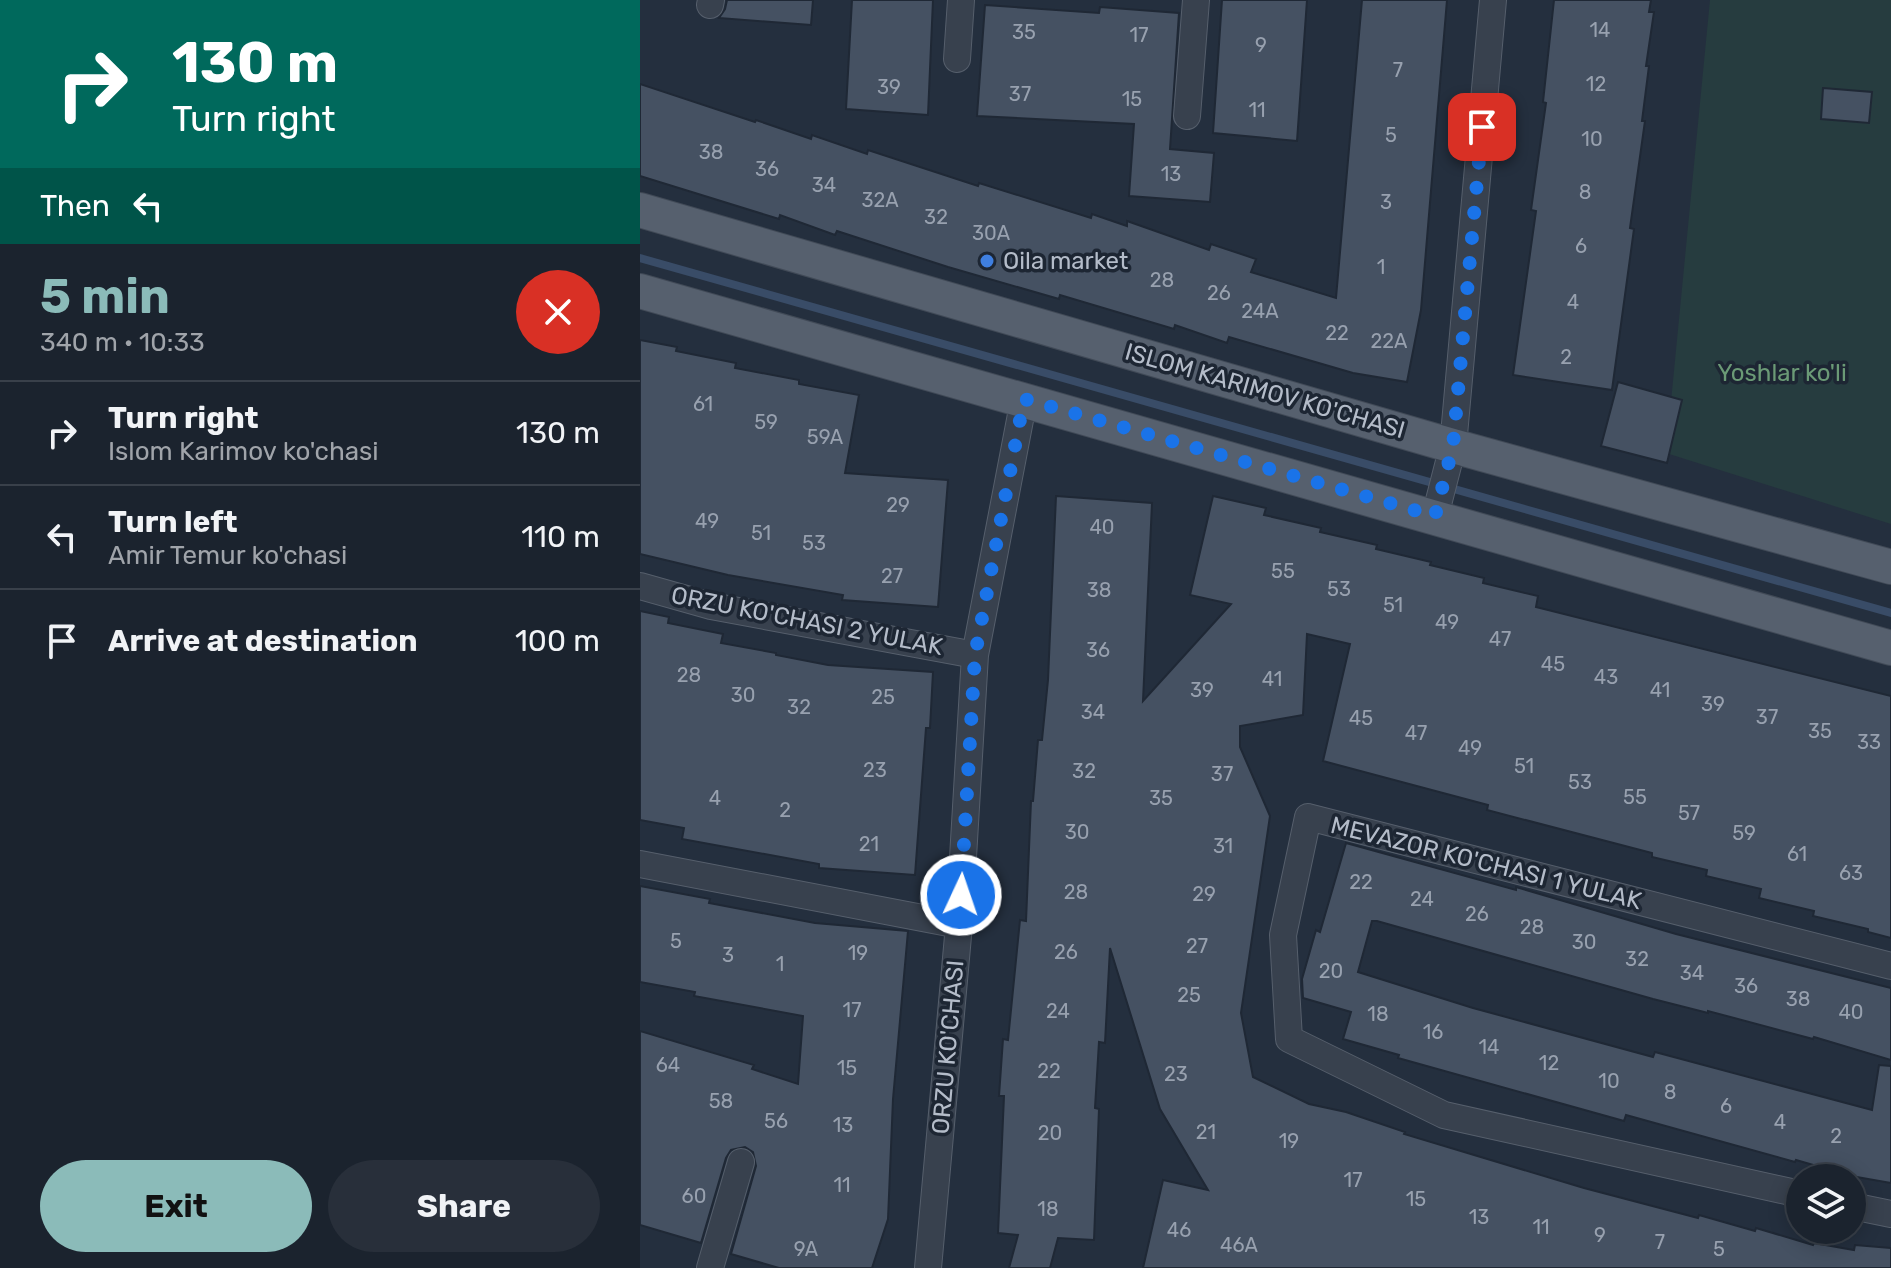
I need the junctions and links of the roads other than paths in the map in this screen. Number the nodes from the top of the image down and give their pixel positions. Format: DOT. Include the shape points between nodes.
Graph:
graph roads {
  1 [pos="961,0"];
  2 [pos="1196,0"];
  3 [pos="1493,0"];
  4 [pos="957,59"];
  5 [pos="1187,116"];
  6 [pos="640,210"];
  7 [pos="640,291"];
  8 [pos="1024,399"];
  9 [pos="1453,446"];
  10 [pos="1435,516"];
  11 [pos="1891,567"];
  12 [pos="640,586"];
  13 [pos="1891,648"];
  14 [pos="975,655"];
  15 [pos="640,864"];
  16 [pos="959,925"];
  17 [pos="1891,966"];
  18 [pos="741,1162"];
  19 [pos="1786,1191"];
  20 [pos="1866,1209"];
  21 [pos="1891,1214"];
  22 [pos="710,1268"];
  23 [pos="928,1268"];
  1 -- 4 [label="street"];
  2 -- 5 [label="street"];
  3 -- 9 [label="street"];
  6 -- 9 [label="main road, ISLOM KARIMOV KO'CHASI"];
  7 -- 8 [label="main road"];
  8 -- 10 [label="main road"];
  8 -- 14 [label="street, ORZU KO'CHASI"];
  9 -- 10 [label="street"];
  9 -- 11 [label="main road, ISLOM KARIMOV KO'CHASI"];
  10 -- 13 [label="main road"];
  12 -- 14 [label="street, ORZU KO'CHASI 2 YULAK" via="711,606"];
  14 -- 16 [label="street, ORZU KO'CHASI"];
  15 -- 16 [label="street"];
  16 -- 23 [label="street, ORZU KO'CHASI"];
  17 -- 19 [label="street, MEVAZOR KO'CHASI 1 YULAK" via="1308,817 1283,935 1289,1039 1444,1115"];
  18 -- 22 [label="street"];
  20 -- 21 [label="street"];
}
